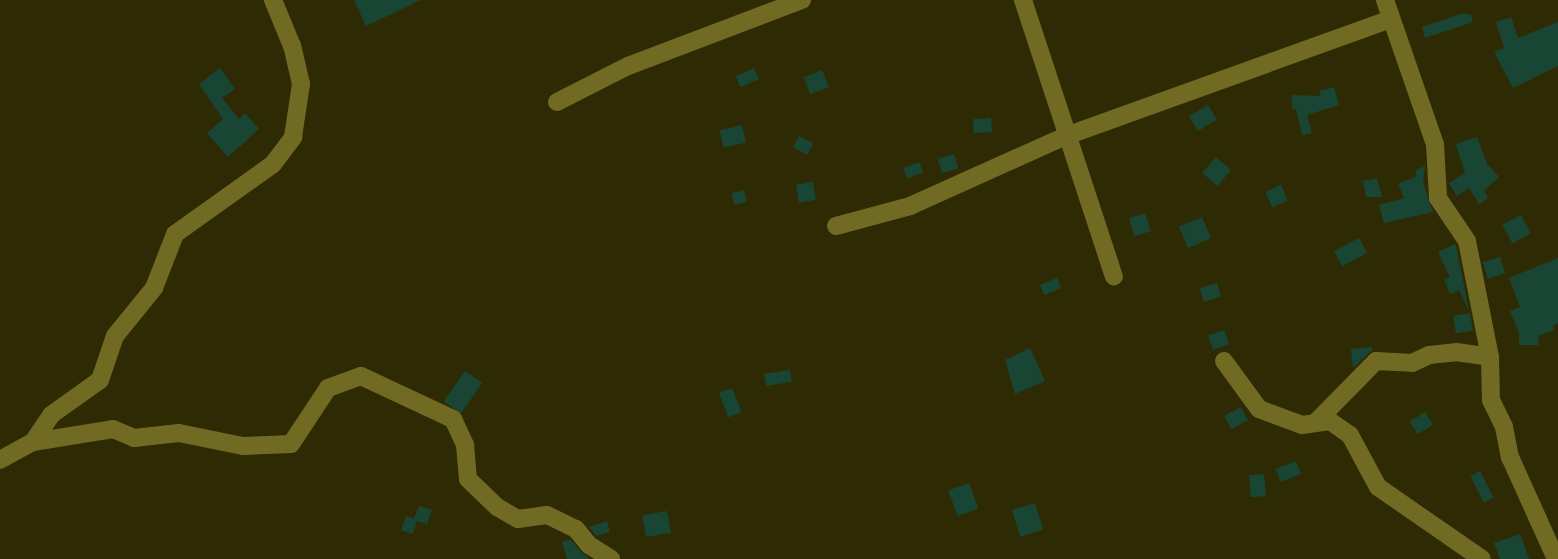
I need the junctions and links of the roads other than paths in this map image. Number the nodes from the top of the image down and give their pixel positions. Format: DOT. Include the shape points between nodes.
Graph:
graph roads {
  1 [pos="273,0"];
  2 [pos="802,0"];
  3 [pos="1023,0"];
  4 [pos="1385,0"];
  5 [pos="1391,19"];
  6 [pos="557,102"];
  7 [pos="1065,136"];
  8 [pos="836,226"];
  9 [pos="1114,276"];
  10 [pos="1490,357"];
  11 [pos="1224,361"];
  12 [pos="1315,423"];
  13 [pos="33,442"];
  14 [pos="0,460"];
  15 [pos="611,559"];
  16 [pos="1482,559"];
  17 [pos="1556,559"];
  1 -- 13 [label="street" via="292,46 301,84 293,137 273,164 175,234 154,288 115,336 100,380 51,415"];
  2 -- 6 [label="street" via="628,66"];
  3 -- 7 [label="street"];
  4 -- 5 [label="street"];
  5 -- 7 [label="street"];
  5 -- 10 [label="street" via="1436,144 1438,198 1467,241"];
  7 -- 8 [label="street" via="910,206"];
  7 -- 9 [label="street"];
  10 -- 12 [label="street" via="1456,352 1429,355 1412,363 1376,361"];
  10 -- 17 [label="street" via="1491,400 1504,428 1510,457"];
  11 -- 12 [label="street" via="1259,409 1302,425"];
  12 -- 16 [label="street" via="1330,421 1350,435 1378,487"];
  13 -- 14 [label="street"];
  13 -- 15 [label="street" via="113,429 134,438 179,433 243,446 291,444 328,388 361,376 453,419 465,445 468,479 497,507 518,519 547,515 576,529 589,545"];
}
